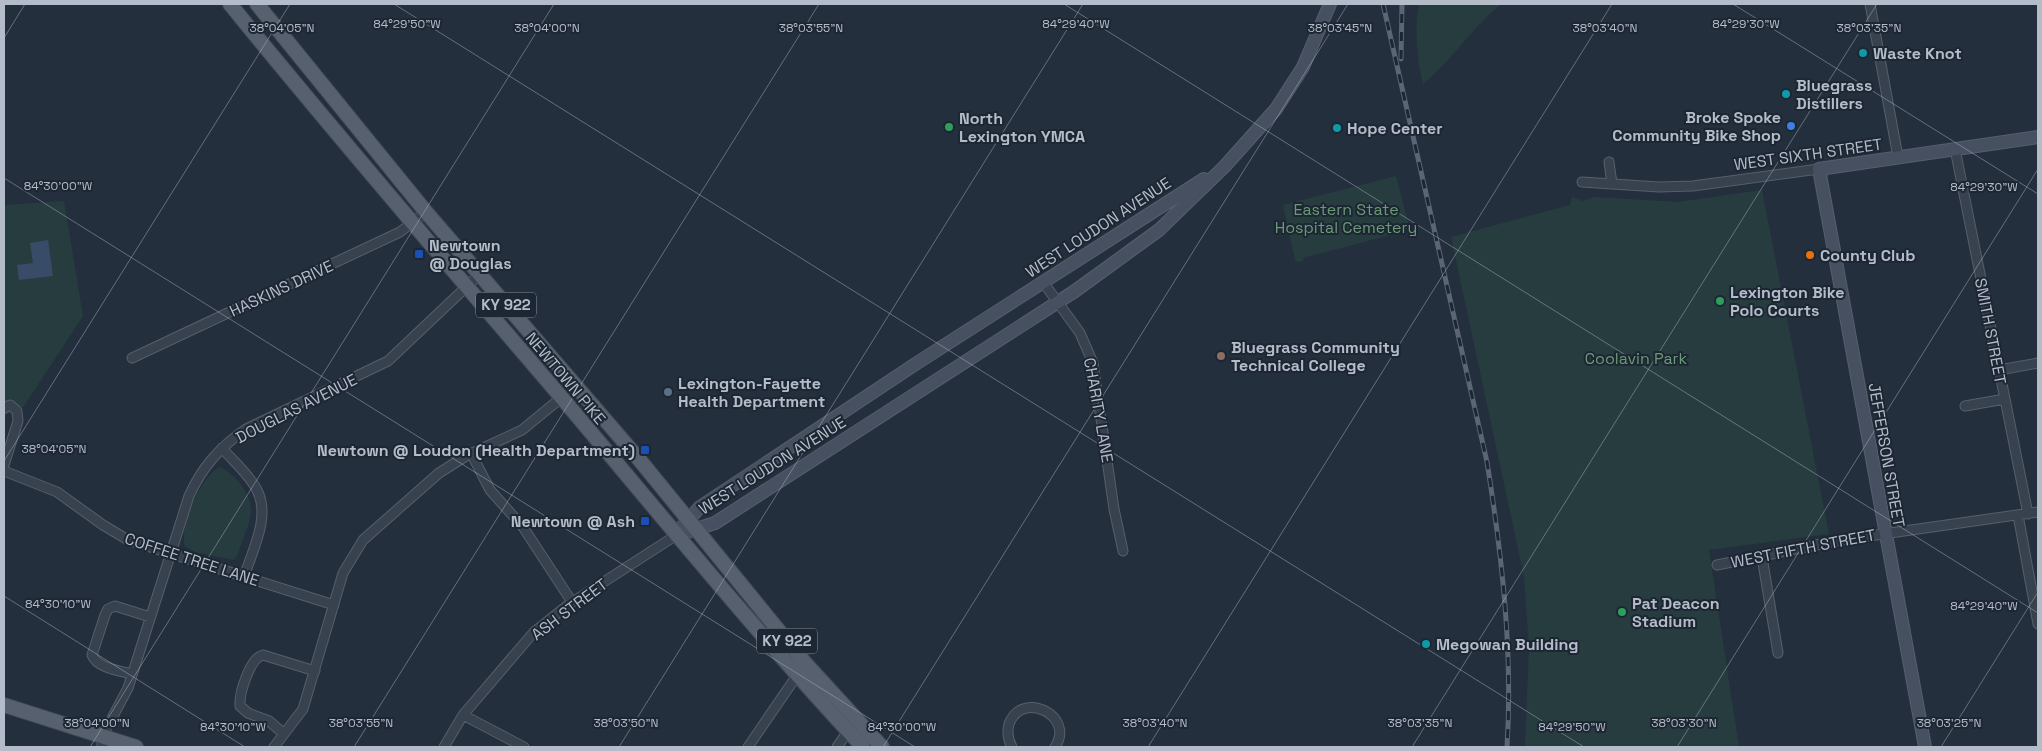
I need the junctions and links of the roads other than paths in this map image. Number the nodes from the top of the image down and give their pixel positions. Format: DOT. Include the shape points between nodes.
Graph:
graph roads {
  1 [pos="230,4"];
  2 [pos="1330,4"];
  3 [pos="1870,4"];
  4 [pos="261,9"];
  5 [pos="248,26"];
  6 [pos="2038,136"];
  7 [pos="1954,149"];
  8 [pos="1898,157"];
  9 [pos="1609,162"];
  10 [pos="1225,166"];
  11 [pos="1819,169"];
  12 [pos="1582,182"];
  13 [pos="1612,184"];
  14 [pos="426,212"];
  15 [pos="412,224"];
  16 [pos="480,274"];
  17 [pos="1043,282"];
  18 [pos="466,288"];
  19 [pos="1057,302"];
  20 [pos="132,358"];
  21 [pos="2038,364"];
  22 [pos="1999,370"];
  23 [pos="562,398"];
  24 [pos="2005,399"];
  25 [pos="1965,406"];
  26 [pos="4,408"];
  27 [pos="222,448"];
  28 [pos="471,453"];
  29 [pos="4,465"];
  30 [pos="4,471"];
  31 [pos="2038,512"];
  32 [pos="2023,515"];
  33 [pos="688,519"];
  34 [pos="697,530"];
  35 [pos="1884,533"];
  36 [pos="675,536"];
  37 [pos="1123,551"];
  38 [pos="170,554"];
  39 [pos="1762,557"];
  40 [pos="1717,565"];
  41 [pos="244,577"];
  42 [pos="572,602"];
  43 [pos="334,605"];
  44 [pos="150,617"];
  45 [pos="2038,624"];
  46 [pos="1778,653"];
  47 [pos="802,669"];
  48 [pos="315,671"];
  49 [pos="132,674"];
  50 [pos="4,705"];
  51 [pos="463,715"];
  52 [pos="852,725"];
  53 [pos="284,734"];
  54 [pos="102,742"];
  55 [pos="1010,746"];
  56 [pos="136,747"];
  57 [pos="274,747"];
  58 [pos="444,747"];
  59 [pos="524,747"];
  60 [pos="748,747"];
  61 [pos="837,747"];
  62 [pos="863,747"];
  63 [pos="882,747"];
  64 [pos="1055,747"];
  65 [pos="1925,747"];
  1 -- 5 [label="main road, NEWTOWN PIKE / KY 922"];
  2 -- 10 [label="main road, WEST LOUDON AVENUE" via="1292,86 1272,114"];
  3 -- 8 [label="street"];
  4 -- 5 [label="main road"];
  4 -- 14 [label="main road, NEWTOWN PIKE / KY 922"];
  5 -- 15 [label="main road, NEWTOWN PIKE / KY 922"];
  6 -- 7 [label="main road, WEST SIXTH STREET"];
  7 -- 8 [label="main road, WEST SIXTH STREET"];
  7 -- 22 [label="street, SMITH STREET"];
  8 -- 11 [label="main road, WEST SIXTH STREET"];
  9 -- 13 [label="street"];
  10 -- 17 [label="main road, WEST LOUDON AVENUE"];
  10 -- 19 [label="main road, WEST LOUDON AVENUE" via="1159,230"];
  11 -- 13 [label="street, WEST SIXTH STREET" via="1692,186"];
  11 -- 35 [label="main road, JEFFERSON STREET"];
  12 -- 13 [label="street, WEST SIXTH STREET"];
  14 -- 15 [label="street, HASKINS DRIVE"];
  14 -- 16 [label="main road, NEWTOWN PIKE / KY 922"];
  15 -- 18 [label="main road, NEWTOWN PIKE / KY 922"];
  15 -- 20 [label="street, HASKINS DRIVE"];
  16 -- 18 [label="street, DOUGLAS AVENUE"];
  16 -- 33 [label="main road, NEWTOWN PIKE / KY 922"];
  17 -- 19 [label="street, CHARITY LANE"];
  17 -- 33 [label="main road, WEST LOUDON AVENUE" via="708,502"];
  18 -- 23 [label="main road, NEWTOWN PIKE / KY 922"];
  18 -- 27 [label="street, DOUGLAS AVENUE" via="388,361 246,430"];
  19 -- 34 [label="main road, WEST LOUDON AVENUE" via="715,523"];
  19 -- 37 [label="street, CHARITY LANE" via="1080,333 1093,363"];
  21 -- 22 [label="street"];
  22 -- 24 [label="street, SMITH STREET"];
  23 -- 28 [label="street" via="522,430"];
  23 -- 36 [label="main road, NEWTOWN PIKE / KY 922"];
  24 -- 25 [label="street"];
  24 -- 32 [label="street, SMITH STREET"];
  26 -- 29 [label="street" via="10,405 17,411 18,421"];
  27 -- 38 [label="street, DOUGLAS AVENUE" via="195,482"];
  27 -- 41 [label="street" via="253,484 263,510"];
  28 -- 42 [label="street" via="490,490 523,527"];
  28 -- 43 [label="street" via="439,473 364,540 348,563"];
  30 -- 38 [label="street, COFFEE TREE LANE" via="57,492 128,540"];
  31 -- 32 [label="street, WEST FIFTH STREET"];
  32 -- 35 [label="street, WEST FIFTH STREET"];
  32 -- 45 [label="street, SMITH STREET"];
  33 -- 34 [label="main road, NEWTOWN PIKE / KY 922"];
  33 -- 36 [label="main road, WEST LOUDON AVENUE"];
  34 -- 36 [label="main road, WEST LOUDON AVENUE"];
  34 -- 47 [label="main road, NEWTOWN PIKE / KY 922"];
  35 -- 39 [label="street, WEST FIFTH STREET"];
  35 -- 65 [label="main road, JEFFERSON STREET"];
  36 -- 42 [label="street, ASH STREET"];
  36 -- 47 [label="main road, NEWTOWN PIKE / KY 922"];
  38 -- 41 [label="street, COFFEE TREE LANE"];
  38 -- 44 [label="street, DOUGLAS AVENUE"];
  39 -- 40 [label="street, WEST FIFTH STREET"];
  39 -- 46 [label="street"];
  41 -- 43 [label="street, COFFEE TREE LANE"];
  42 -- 51 [label="street, ASH STREET" via="529,637"];
  43 -- 48 [label="street"];
  44 -- 49 [label="street, DOUGLAS AVENUE"];
  44 -- 49 [label="street" via="111,607 105,615 92,655 101,665"];
  47 -- 52 [label="main road, NEWTOWN PIKE / KY 922"];
  47 -- 60 [label="street"];
  48 -- 53 [label="street" via="303,709"];
  48 -- 53 [label="street" via="263,655 251,664 240,706 248,713 269,721"];
  49 -- 54 [label="street, DOUGLAS AVENUE"];
  50 -- 54 [label="main road"];
  51 -- 58 [label="street, ASH STREET"];
  51 -- 59 [label="street"];
  52 -- 61 [label="street"];
  52 -- 62 [label="main road, NEWTOWN PIKE / KY 922"];
  52 -- 63 [label="main road, NEWTOWN PIKE / KY 922"];
  53 -- 57 [label="street"];
  54 -- 56 [label="main road"];
  55 -- 64 [label="street" via="1008,728 1011,720 1024,709 1032,707 1042,708 1056,718 1060,736"];
}
